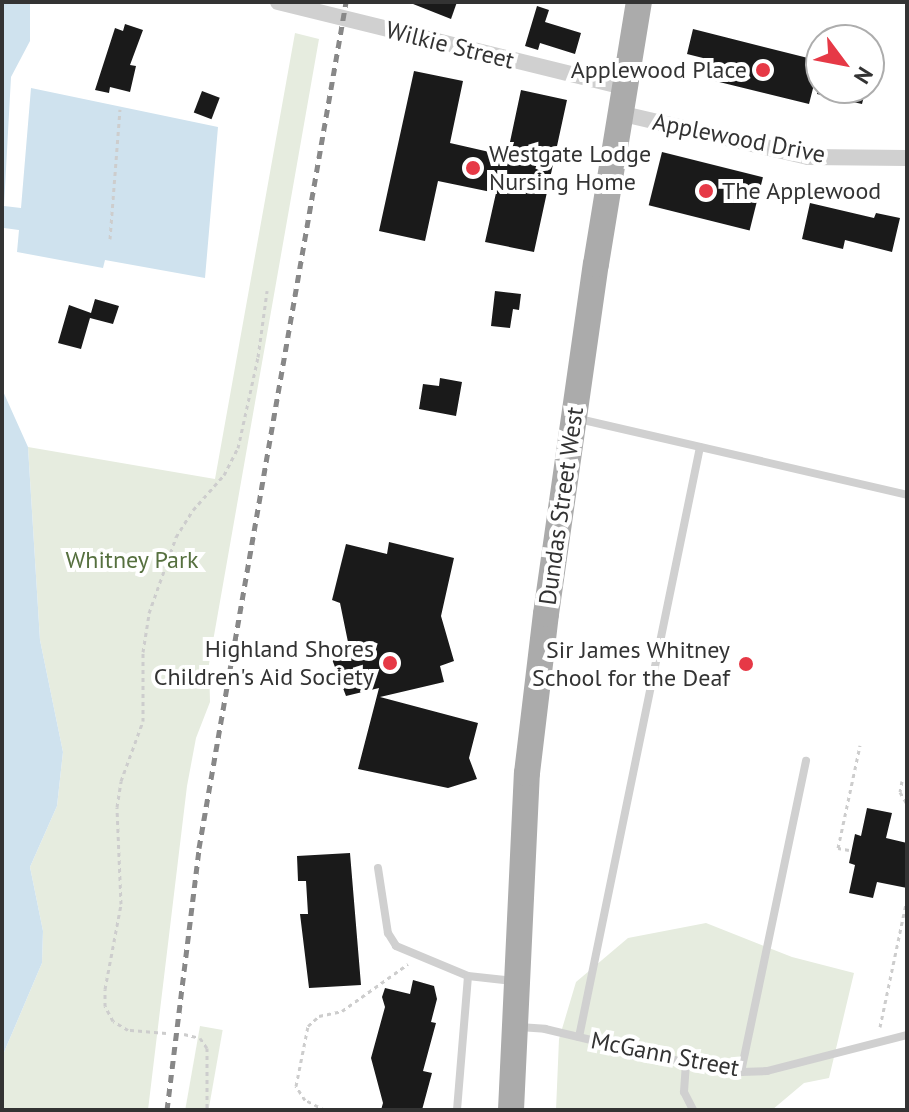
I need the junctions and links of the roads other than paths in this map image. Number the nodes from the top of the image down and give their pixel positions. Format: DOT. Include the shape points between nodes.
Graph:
graph roads {
  1 [pos="278,2"];
  2 [pos="639,2"];
  3 [pos="621,100"];
  4 [pos="907,158"];
  5 [pos="574,417"];
  6 [pos="700,447"];
  7 [pos="907,495"];
  8 [pos="806,761"];
  9 [pos="378,868"];
  10 [pos="468,976"];
  11 [pos="517,981"];
  12 [pos="515,1027"];
  13 [pos="907,1035"];
  14 [pos="579,1037"];
  15 [pos="686,1063"];
  16 [pos="741,1072"];
  17 [pos="457,1110"];
  18 [pos="511,1110"];
  19 [pos="693,1110"];
  1 -- 3 [label="street, Wilkie Street"];
  2 -- 3 [label="main road, Dundas Street West"];
  3 -- 4 [label="street, Applewood Drive" via="808,157"];
  3 -- 5 [label="main road, Dundas Street West"];
  5 -- 6 [label="lane"];
  5 -- 11 [label="main road, Dundas Street West" via="527,773"];
  6 -- 7 [label="lane"];
  6 -- 14 [label="lane"];
  8 -- 16 [label="lane"];
  9 -- 10 [label="lane" via="388,933 396,946"];
  10 -- 11 [label="lane"];
  10 -- 17 [label="lane"];
  11 -- 12 [label="main road, Dundas Street West"];
  12 -- 14 [label="lane, McGann Street"];
  12 -- 18 [label="main road, Dundas Street West"];
  13 -- 16 [label="lane, McGann Street" via="767,1071"];
  14 -- 15 [label="lane, McGann Street"];
  15 -- 16 [label="lane, McGann Street"];
  15 -- 19 [label="lane" via="684,1092"];
}
